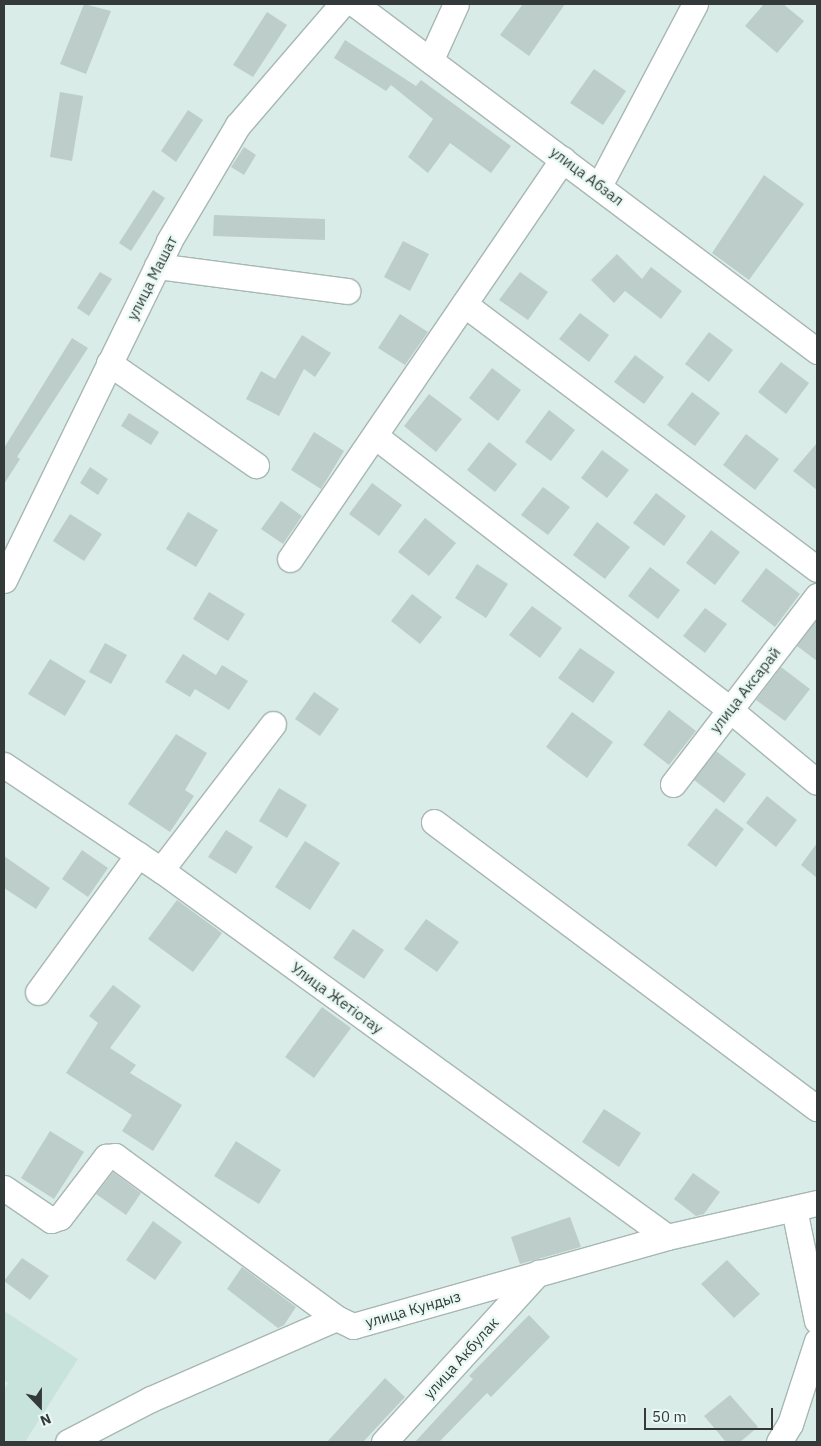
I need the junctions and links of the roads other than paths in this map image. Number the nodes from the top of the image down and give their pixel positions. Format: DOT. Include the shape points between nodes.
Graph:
graph roads {
  1 [pos="342,4"];
  2 [pos="355,4"];
  3 [pos="456,4"];
  4 [pos="695,4"];
  5 [pos="431,59"];
  6 [pos="563,158"];
  7 [pos="599,186"];
  8 [pos="157,266"];
  9 [pos="347,291"];
  10 [pos="464,304"];
  11 [pos="817,351"];
  12 [pos="110,363"];
  13 [pos="374,436"];
  14 [pos="256,465"];
  15 [pos="290,559"];
  16 [pos="817,569"];
  17 [pos="4,580"];
  18 [pos="817,596"];
  19 [pos="729,709"];
  20 [pos="273,724"];
  21 [pos="4,765"];
  22 [pos="817,782"];
  23 [pos="672,784"];
  24 [pos="434,822"];
  25 [pos="138,855"];
  26 [pos="161,870"];
  27 [pos="38,992"];
  28 [pos="817,1108"];
  29 [pos="4,1188"];
  30 [pos="806,1206"];
  31 [pos="667,1237"];
  32 [pos="538,1273"];
  33 [pos="336,1318"];
  34 [pos="817,1321"];
  35 [pos="817,1341"];
  36 [pos="68,1442"];
  37 [pos="384,1442"];
  38 [pos="779,1442"];
  1 -- 8 [label="street, улица Машат" via="238,124"];
  2 -- 5 [label="street, улица Абзал"];
  3 -- 5 [label="street"];
  4 -- 7 [label="street"];
  5 -- 6 [label="street, улица Абзал"];
  6 -- 7 [label="street, улица Абзал"];
  6 -- 10 [label="street"];
  7 -- 11 [label="street, улица Абзал"];
  8 -- 9 [label="street"];
  8 -- 12 [label="street, улица Машат"];
  10 -- 13 [label="street"];
  10 -- 16 [label="street"];
  12 -- 14 [label="street"];
  12 -- 17 [label="street, улица Машат"];
  13 -- 15 [label="street"];
  13 -- 19 [label="street"];
  18 -- 19 [label="street, улица Аксарай"];
  19 -- 22 [label="street"];
  19 -- 23 [label="street, улица Аксарай"];
  20 -- 26 [label="street"];
  21 -- 25 [label="street, Улица Жетіотау"];
  24 -- 28 [label="street"];
  25 -- 26 [label="street, Улица Жетіотау"];
  25 -- 27 [label="street"];
  26 -- 31 [label="street, Улица Жетіотау"];
  29 -- 33 [label="street, улица Кундыз" via="51,1220 60,1217 106,1157 115,1156"];
  30 -- 31 [label="street, улица Кундыз"];
  30 -- 34 [label="street"];
  31 -- 32 [label="street, улица Кундыз"];
  32 -- 33 [label="street, улица Кундыз" via="352,1326"];
  32 -- 37 [label="street, улица Акбулак"];
  33 -- 36 [label="street" via="159,1395"];
  35 -- 38 [label="street" via="790,1424"];
}
